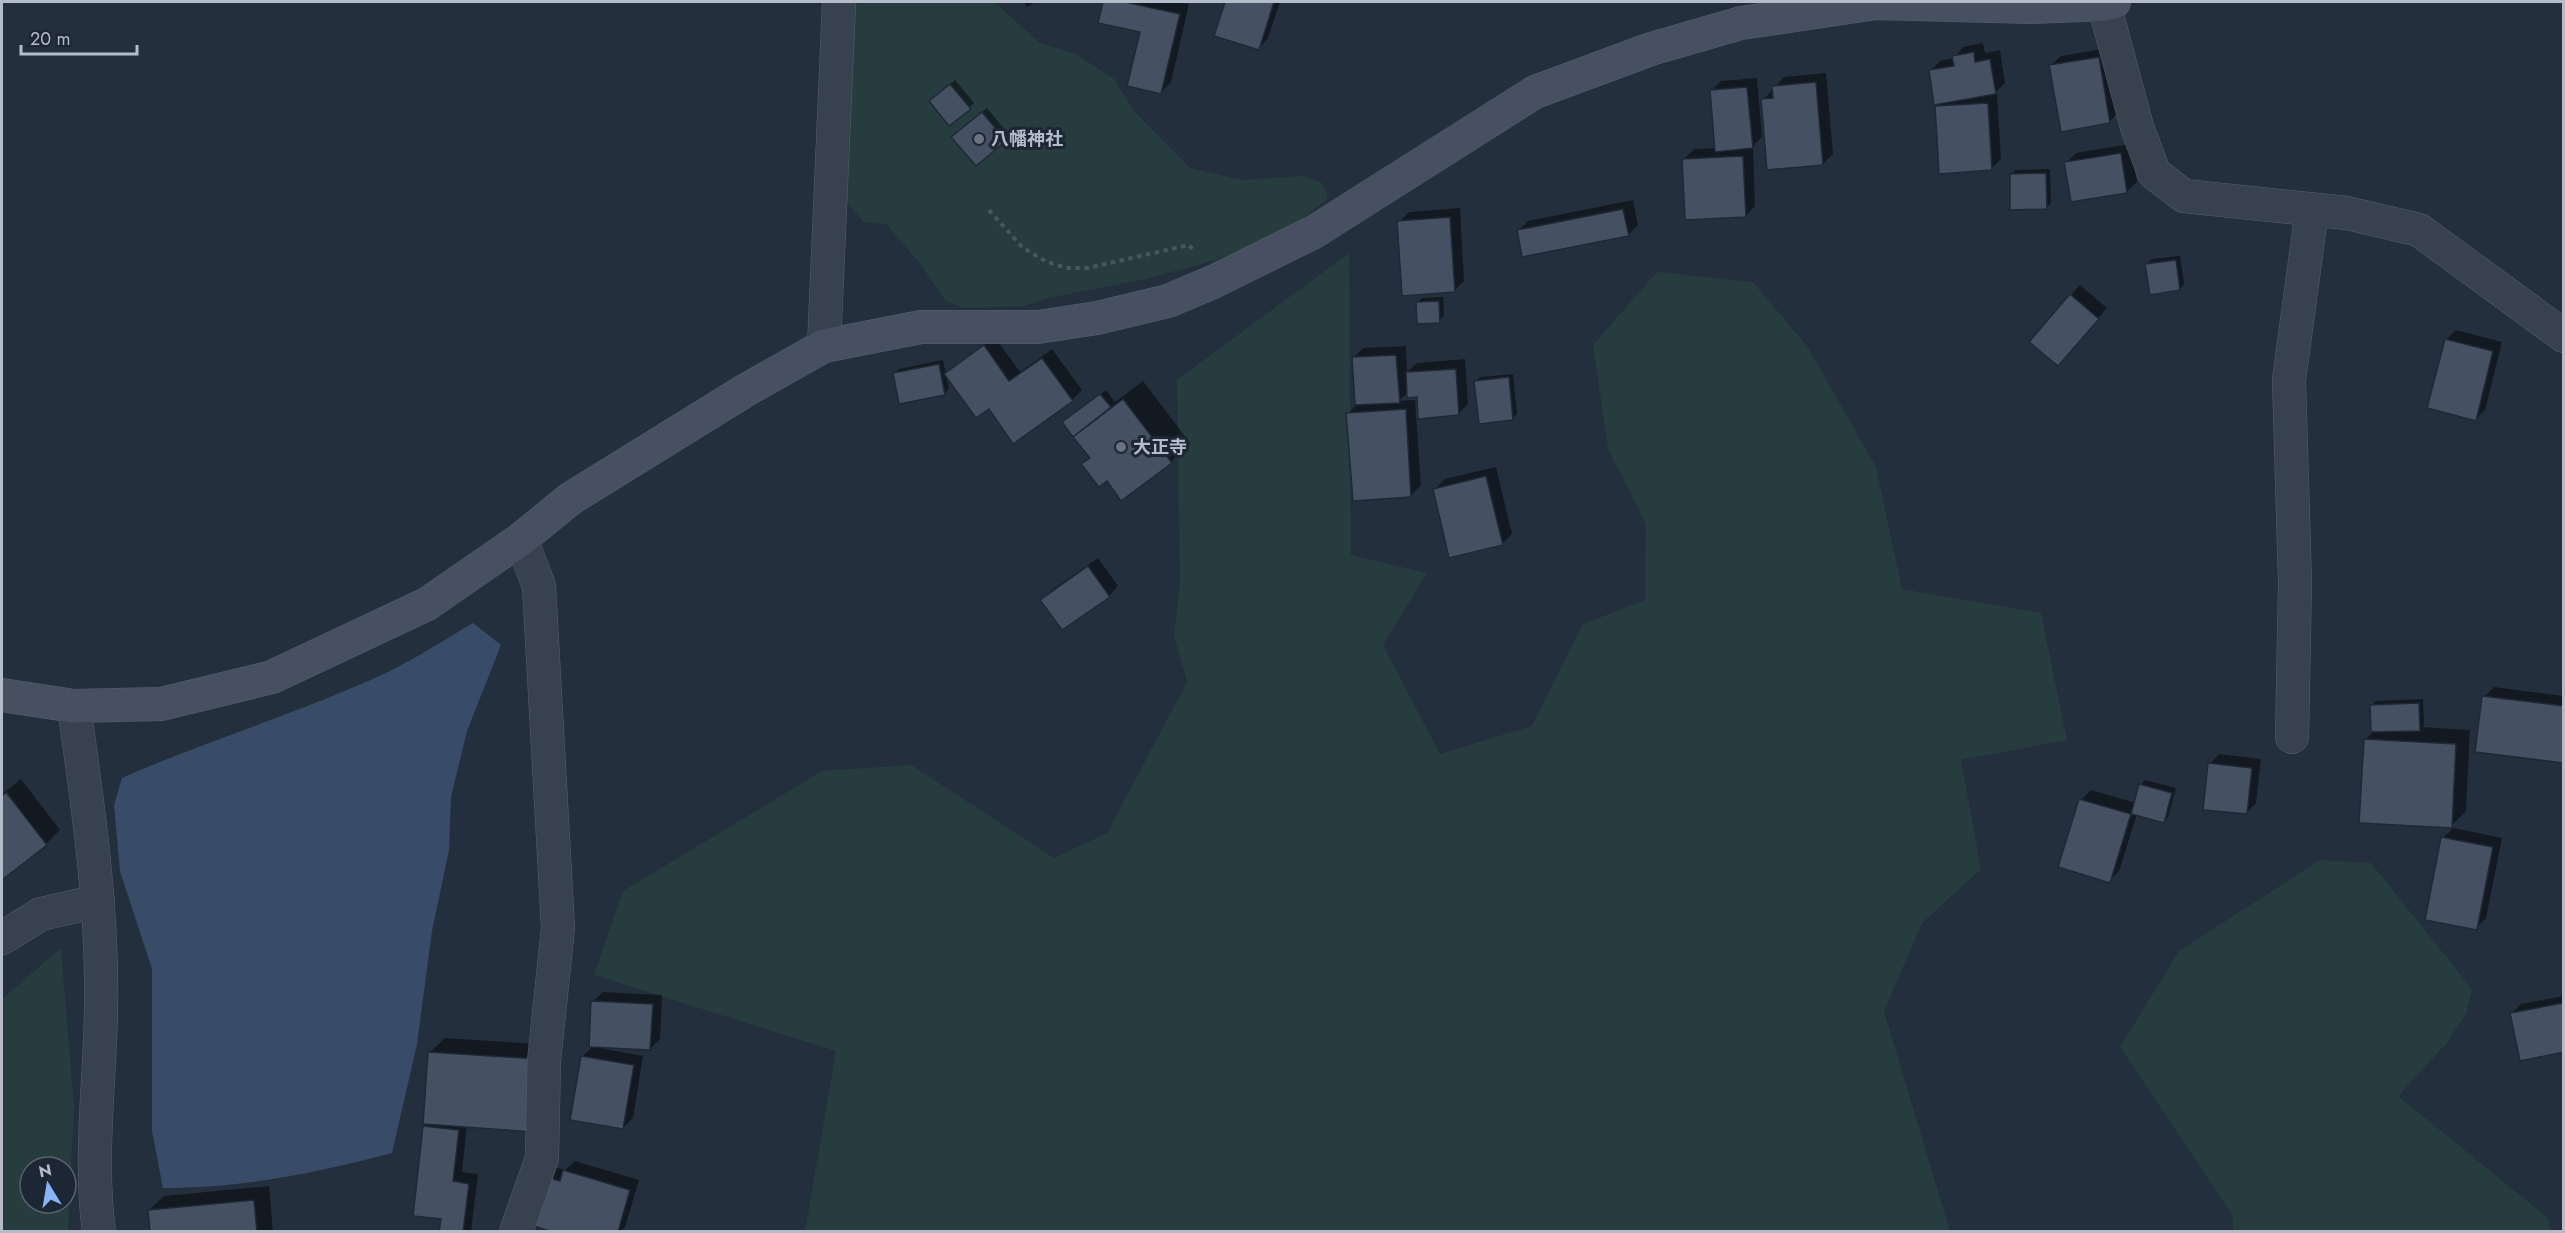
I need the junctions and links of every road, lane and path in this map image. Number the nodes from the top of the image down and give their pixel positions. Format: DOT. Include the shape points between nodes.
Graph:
graph roads {
  1 [pos="839,2"];
  2 [pos="2109,3"];
  3 [pos="1977,4"];
  4 [pos="989,210"];
  5 [pos="2312,210"];
  6 [pos="1213,282"];
  7 [pos="2564,336"];
  8 [pos="824,346"];
  9 [pos="521,538"];
  10 [pos="2,695"];
  11 [pos="74,706"];
  12 [pos="2292,736"];
  13 [pos="98,901"];
  14 [pos="2,938"];
  15 [pos="99,1232"];
  16 [pos="516,1232"];
  1 -- 8 [label="street"];
  2 -- 3 [label="street" via="2032,7"];
  2 -- 5 [label="street" via="2137,127 2154,173 2184,196"];
  3 -- 6 [label="street" via="1876,3 1741,23 1651,49 1535,92 1314,232"];
  4 -- 6 [label="path" via="1022,247 1066,268 1088,268 1189,245 1202,259"];
  5 -- 7 [label="street" via="2347,213 2419,230"];
  5 -- 12 [label="street" via="2289,380 2295,583"];
  6 -- 8 [label="street" via="1168,301 1097,318 1038,327 921,327"];
  8 -- 9 [label="street" via="570,499"];
  9 -- 11 [label="street" via="427,604 272,677 161,704"];
  9 -- 16 [label="street" via="539,586 558,928 544,1060 542,1158"];
  10 -- 11 [label="street"];
  11 -- 13 [label="street"];
  13 -- 14 [label="street" via="41,914"];
  13 -- 15 [label="street" via="101,1009 94,1118"];
}
